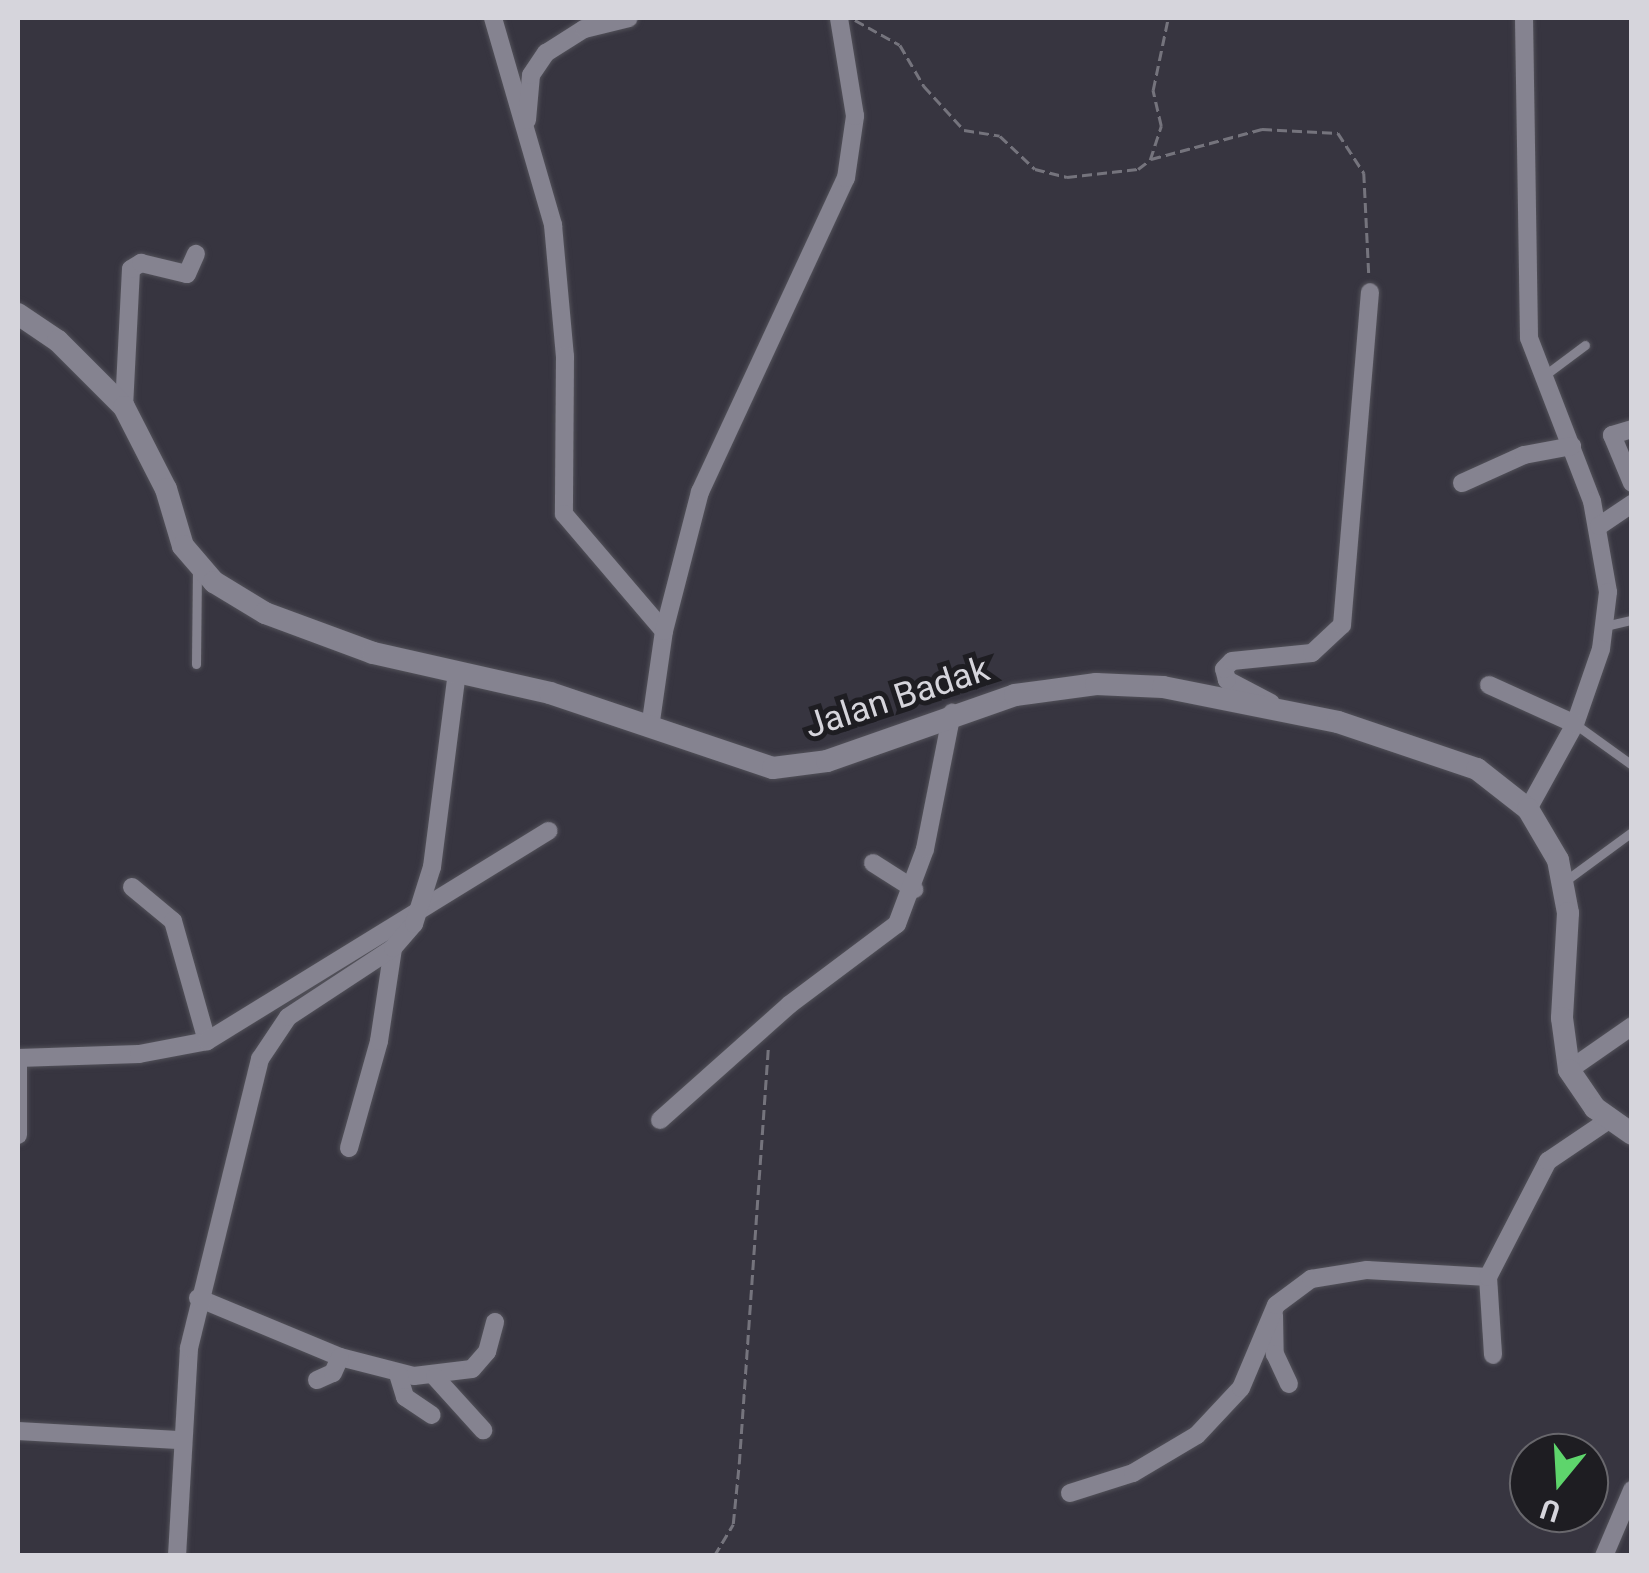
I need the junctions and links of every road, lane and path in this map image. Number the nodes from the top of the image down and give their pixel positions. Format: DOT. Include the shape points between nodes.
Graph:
graph roads {
  1 [pos="493,18"];
  2 [pos="629,18"];
  3 [pos="839,18"];
  4 [pos="1168,18"];
  5 [pos="1524,18"];
  6 [pos="526,135"];
  7 [pos="1150,160"];
  8 [pos="196,254"];
  9 [pos="1370,292"];
  10 [pos="18,314"];
  11 [pos="1585,345"];
  12 [pos="1542,377"];
  13 [pos="124,407"];
  14 [pos="1632,429"];
  15 [pos="1572,446"];
  16 [pos="1462,483"];
  17 [pos="1632,483"];
  18 [pos="1632,504"];
  19 [pos="1599,526"];
  20 [pos="198,565"];
  21 [pos="1632,620"];
  22 [pos="1605,626"];
  23 [pos="664,631"];
  24 [pos="196,664"];
  25 [pos="457,672"];
  26 [pos="1489,685"];
  27 [pos="1284,711"];
  28 [pos="952,714"];
  29 [pos="1575,724"];
  30 [pos="650,728"];
  31 [pos="1632,765"];
  32 [pos="1528,809"];
  33 [pos="549,831"];
  34 [pos="1632,832"];
  35 [pos="872,863"];
  36 [pos="1565,881"];
  37 [pos="132,888"];
  38 [pos="914,888"];
  39 [pos="420,909"];
  40 [pos="393,948"];
  41 [pos="774,1018"];
  42 [pos="1632,1026"];
  43 [pos="207,1041"];
  44 [pos="18,1058"];
  45 [pos="1568,1070"];
  46 [pos="660,1120"];
  47 [pos="1608,1121"];
  48 [pos="1632,1134"];
  49 [pos="18,1135"];
  50 [pos="349,1148"];
  51 [pos="1488,1277"];
  52 [pos="198,1298"];
  53 [pos="1276,1305"];
  54 [pos="495,1322"];
  55 [pos="1493,1355"];
  56 [pos="340,1357"];
  57 [pos="398,1374"];
  58 [pos="435,1377"];
  59 [pos="317,1380"];
  60 [pos="1288,1384"];
  61 [pos="432,1415"];
  62 [pos="483,1430"];
  63 [pos="18,1431"];
  64 [pos="178,1440"];
  65 [pos="1632,1490"];
  66 [pos="1070,1492"];
  67 [pos="177,1556"];
  68 [pos="714,1556"];
  69 [pos="1604,1556"];
  1 -- 6 [label="street"];
  2 -- 6 [label="street" via="584,29 546,52 529,82"];
  3 -- 7 [label="path" via="886,31 950,118 964,130 1000,136 1035,170 1067,177 1138,169"];
  3 -- 23 [label="street" via="854,116 846,178 716,452"];
  4 -- 7 [label="path" via="1153,90 1161,126"];
  5 -- 12 [label="street" via="1527,320"];
  6 -- 23 [label="street" via="556,258 564,514"];
  7 -- 9 [label="path" via="1262,129 1338,133 1364,172"];
  8 -- 13 [label="street" via="187,274 144,263 131,268"];
  9 -- 27 [label="street" via="1342,624 1312,653 1232,661 1224,669 1228,680"];
  10 -- 13 [label="street, Jalan Badak" via="58,341"];
  11 -- 12 [label="lane"];
  12 -- 15 [label="street"];
  13 -- 20 [label="street, Jalan Badak"];
  14 -- 17 [label="street" via="1612,435"];
  15 -- 16 [label="street" via="1524,455"];
  15 -- 19 [label="street"];
  18 -- 19 [label="street"];
  19 -- 22 [label="street"];
  20 -- 24 [label="lane"];
  20 -- 25 [label="street, Jalan Badak" via="265,613 373,653"];
  21 -- 22 [label="lane"];
  22 -- 29 [label="street"];
  23 -- 30 [label="street"];
  25 -- 30 [label="street, Jalan Badak"];
  25 -- 39 [label="street"];
  26 -- 29 [label="street"];
  27 -- 28 [label="street, Jalan Badak" via="1163,687 1096,684"];
  27 -- 32 [label="street, Jalan Badak" via="1432,750 1476,770"];
  28 -- 30 [label="street, Jalan Badak" via="790,768 744,763"];
  28 -- 38 [label="street"];
  29 -- 31 [label="lane"];
  29 -- 32 [label="street"];
  32 -- 36 [label="street, Jalan Badak"];
  33 -- 39 [label="street"];
  34 -- 36 [label="lane"];
  35 -- 38 [label="street"];
  36 -- 45 [label="street, Jalan Badak"];
  37 -- 43 [label="street" via="173,921"];
  38 -- 41 [label="street" via="886,935"];
  39 -- 40 [label="street"];
  39 -- 43 [label="street"];
  40 -- 50 [label="street" via="376,1055"];
  40 -- 52 [label="street" via="288,1017 268,1045"];
  41 -- 46 [label="street"];
  41 -- 68 [label="path" via="734,1509"];
  42 -- 45 [label="street"];
  43 -- 44 [label="street" via="139,1054"];
  44 -- 49 [label="street"];
  45 -- 47 [label="street"];
  47 -- 48 [label="street"];
  47 -- 51 [label="street" via="1548,1162"];
  51 -- 53 [label="street" via="1340,1272 1311,1280"];
  51 -- 55 [label="street"];
  52 -- 56 [label="street"];
  52 -- 64 [label="street"];
  53 -- 60 [label="street" via="1273,1344"];
  53 -- 66 [label="street" via="1240,1388 1198,1435 1134,1472"];
  54 -- 58 [label="street" via="479,1364"];
  56 -- 57 [label="street"];
  56 -- 59 [label="street" via="333,1374"];
  57 -- 58 [label="street"];
  57 -- 61 [label="street" via="405,1398"];
  58 -- 62 [label="street"];
  63 -- 64 [label="street"];
  64 -- 67 [label="street"];
  65 -- 69 [label="street"];
}
